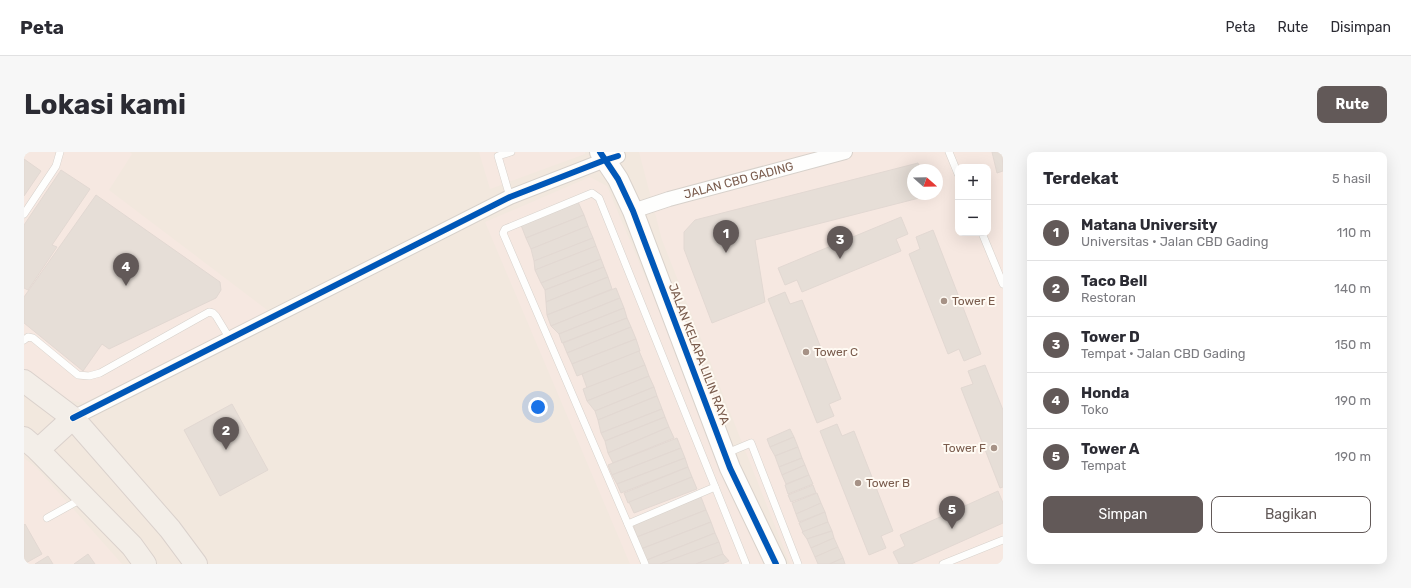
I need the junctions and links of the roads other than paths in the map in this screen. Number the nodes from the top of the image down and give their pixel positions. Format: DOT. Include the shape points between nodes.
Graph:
graph roads {
  1 [pos="60,152"];
  2 [pos="511,152"];
  3 [pos="846,152"];
  4 [pos="949,152"];
  5 [pos="610,155"];
  6 [pos="955,167"];
  7 [pos="510,197"];
  8 [pos="633,211"];
  9 [pos="24,214"];
  10 [pos="983,236"];
  11 [pos="1003,284"];
  12 [pos="230,338"];
  13 [pos="24,340"];
  14 [pos="24,380"];
  15 [pos="73,418"];
  16 [pos="31,444"];
  17 [pos="724,453"];
  18 [pos="715,487"];
  19 [pos="85,497"];
  20 [pos="47,518"];
  21 [pos="628,524"];
  22 [pos="1003,540"];
  23 [pos="141,562"];
  24 [pos="196,564"];
  25 [pos="645,564"];
  26 [pos="746,564"];
  27 [pos="776,564"];
  28 [pos="798,564"];
  29 [pos="943,564"];
  1 -- 9 [label="lane" via="56,166"];
  2 -- 7 [label="lane" via="498,156"];
  3 -- 8 [label="street, JALAN CBD GADING"];
  4 -- 6 [label="lane"];
  5 -- 7 [label="street"];
  5 -- 8 [label="street, JALAN KELAPA LILIN RAYA"];
  7 -- 12 [label="street"];
  8 -- 17 [label="street, JALAN KELAPA LILIN RAYA"];
  10 -- 11 [label="lane"];
  12 -- 13 [label="lane" via="216,316 209,312 100,373 84,376 78,375 33,338 28,337"];
  12 -- 15 [label="street"];
  14 -- 15 [label="main road"];
  15 -- 16 [label="main road"];
  15 -- 24 [label="main road" via="170,529"];
  16 -- 19 [label="main road"];
  17 -- 27 [label="street, JALAN KELAPA LILIN RAYA"];
  17 -- 28 [label="lane" via="751,443"];
  18 -- 21 [label="lane"];
  18 -- 21 [label="lane" via="599,198 594,194 588,194 505,229 507,242"];
  18 -- 26 [label="lane"];
  19 -- 20 [label="lane"];
  19 -- 23 [label="main road" via="132,546"];
  21 -- 25 [label="lane"];
  22 -- 29 [label="lane"];
}
